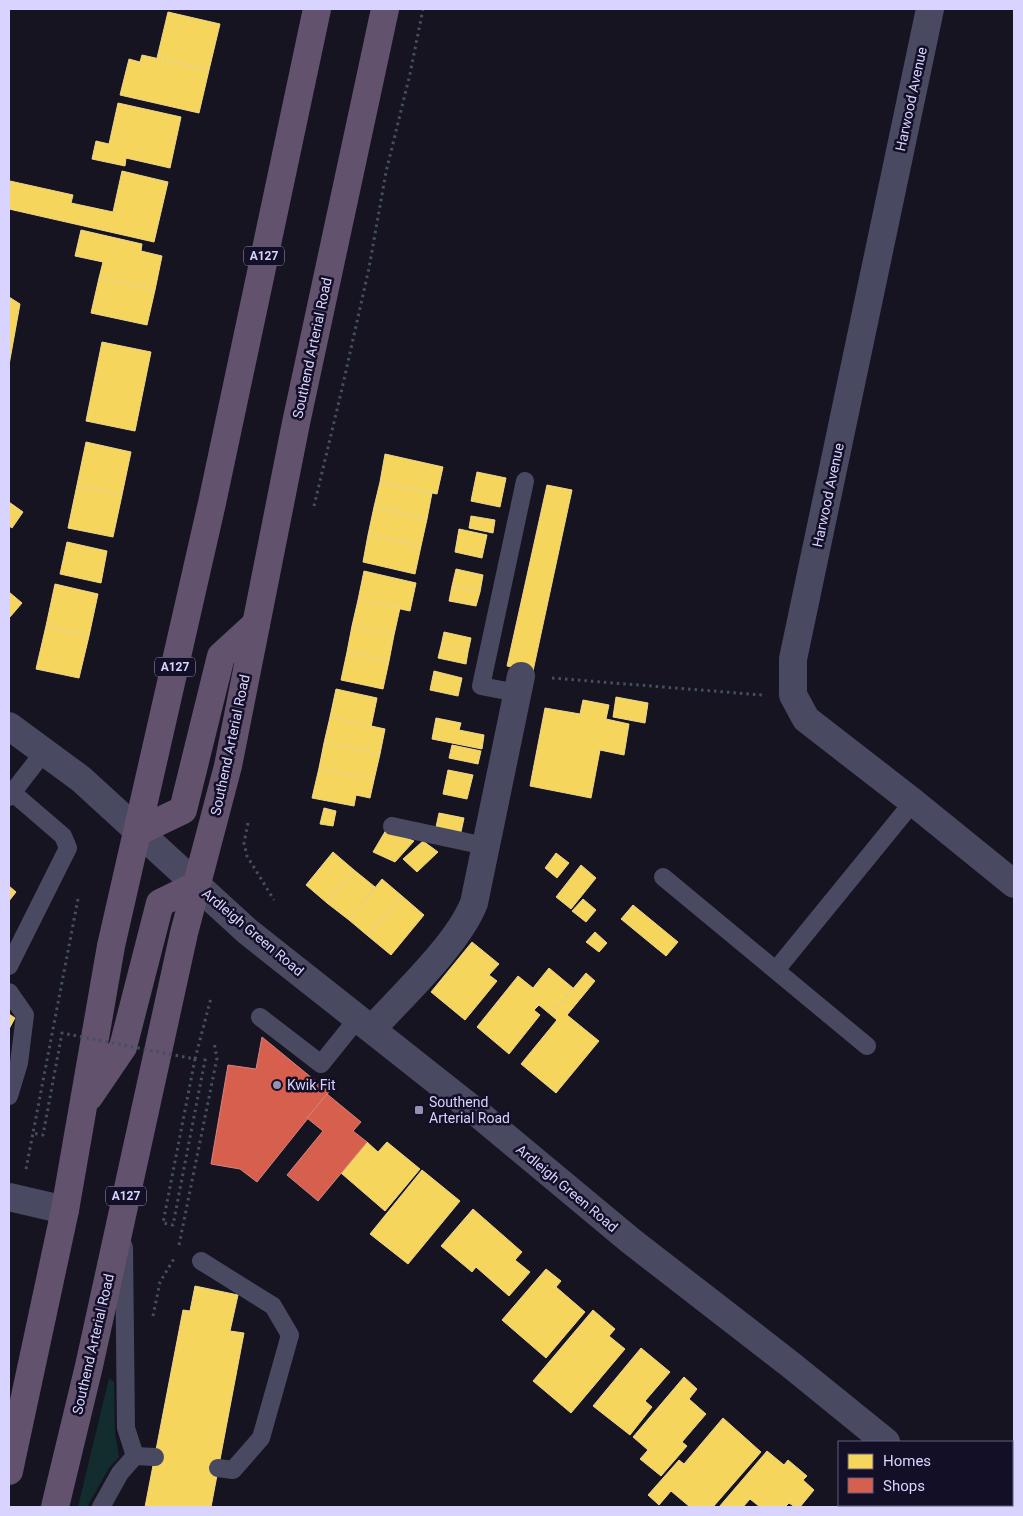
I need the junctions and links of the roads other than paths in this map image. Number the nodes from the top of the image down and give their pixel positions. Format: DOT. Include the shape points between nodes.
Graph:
graph roads {
  1 [pos="317,9"];
  2 [pos="385,9"];
  3 [pos="930,9"];
  4 [pos="524,481"];
  5 [pos="256,624"];
  6 [pos="519,685"];
  7 [pos="9,726"];
  8 [pos="43,753"];
  9 [pos="11,795"];
  10 [pos="913,802"];
  11 [pos="392,826"];
  12 [pos="139,831"];
  13 [pos="485,846"];
  14 [pos="663,877"];
  15 [pos="1014,884"];
  16 [pos="197,885"];
  17 [pos="9,966"];
  18 [pos="776,970"];
  19 [pos="9,992"];
  20 [pos="260,1017"];
  21 [pos="365,1024"];
  22 [pos="867,1046"];
  23 [pos="9,1096"];
  24 [pos="84,1105"];
  25 [pos="17,1186"];
  26 [pos="124,1209"];
  27 [pos="65,1210"];
  28 [pos="201,1261"];
  29 [pos="885,1441"];
  30 [pos="135,1456"];
  31 [pos="155,1457"];
  32 [pos="218,1468"];
  33 [pos="9,1471"];
  34 [pos="55,1507"];
  35 [pos="101,1507"];
  1 -- 12 [label="highway, A127"];
  2 -- 5 [label="highway, Southend Arterial Road / A127"];
  3 -- 10 [label="street, Harwood Avenue" via="793,659 793,695 806,719"];
  4 -- 6 [label="lane" via="481,686"];
  5 -- 12 [label="highway, A127" via="220,656 183,810"];
  5 -- 16 [label="highway, Southend Arterial Road / A127" via="228,766"];
  6 -- 13 [label="street"];
  7 -- 8 [label="street, Ardleigh Green Road"];
  8 -- 9 [label="lane"];
  8 -- 12 [label="street, Ardleigh Green Road" via="81,779"];
  9 -- 17 [label="lane" via="63,836 68,848"];
  10 -- 15 [label="street, Harwood Avenue"];
  10 -- 18 [label="lane"];
  11 -- 13 [label="lane"];
  12 -- 16 [label="street, Ardleigh Green Road"];
  12 -- 24 [label="highway, A127" via="111,946"];
  13 -- 21 [label="street" via="469,918 454,937"];
  14 -- 18 [label="lane"];
  16 -- 21 [label="street, Ardleigh Green Road" via="248,931"];
  16 -- 24 [label="highway, A127" via="160,903 124,1047"];
  16 -- 26 [label="highway, Southend Arterial Road / A127"];
  18 -- 22 [label="lane"];
  19 -- 23 [label="lane" via="25,1015 19,1063"];
  20 -- 21 [label="lane" via="321,1064"];
  21 -- 29 [label="street, Ardleigh Green Road"];
  24 -- 27 [label="highway, A127"];
  25 -- 27 [label="street"];
  26 -- 30 [label="lane" via="126,1428"];
  26 -- 34 [label="highway, Southend Arterial Road / A127"];
  27 -- 33 [label="highway, A127"];
  28 -- 32 [label="lane" via="273,1306 290,1335 261,1438 233,1470"];
  30 -- 31 [label="lane"];
  30 -- 35 [label="lane" via="120,1473"];
}
